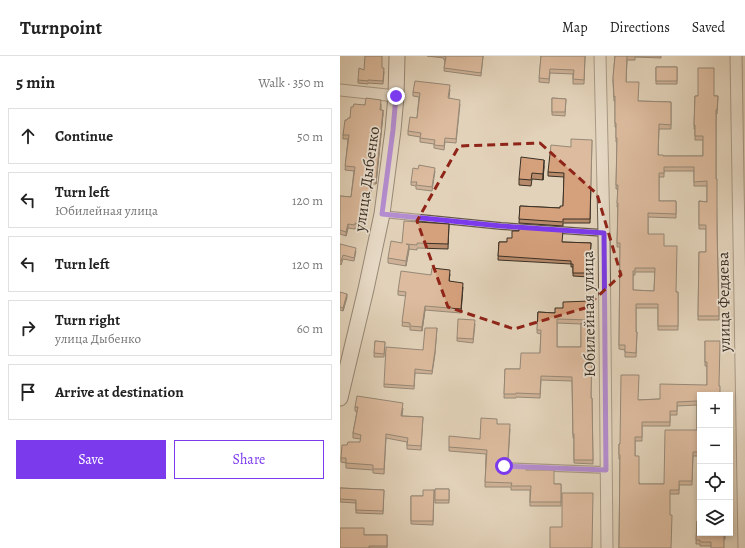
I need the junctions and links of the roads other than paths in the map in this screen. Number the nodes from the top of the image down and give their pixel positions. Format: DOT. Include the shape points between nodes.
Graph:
graph roads {
  1 [pos="397,56"];
  2 [pos="600,56"];
  3 [pos="736,56"];
  4 [pos="340,90"];
  5 [pos="396,96"];
  6 [pos="382,214"];
  7 [pos="604,233"];
  8 [pos="343,374"];
  9 [pos="340,398"];
  10 [pos="504,466"];
  11 [pos="606,470"];
  12 [pos="607,548"];
  13 [pos="744,548"];
  1 -- 5 [label="main road, улица Дыбенко"];
  2 -- 7 [label="street, Юбилейная улица"];
  3 -- 13 [label="street, улица Федяева"];
  4 -- 5 [label="street"];
  5 -- 6 [label="main road, улица Дыбенко"];
  6 -- 7 [label="lane"];
  6 -- 8 [label="main road, улица Дыбенко"];
  7 -- 11 [label="street, Юбилейная улица"];
  8 -- 9 [label="main road, улица Дыбенко"];
  10 -- 11 [label="lane"];
  11 -- 12 [label="street, Юбилейная улица"];
}
